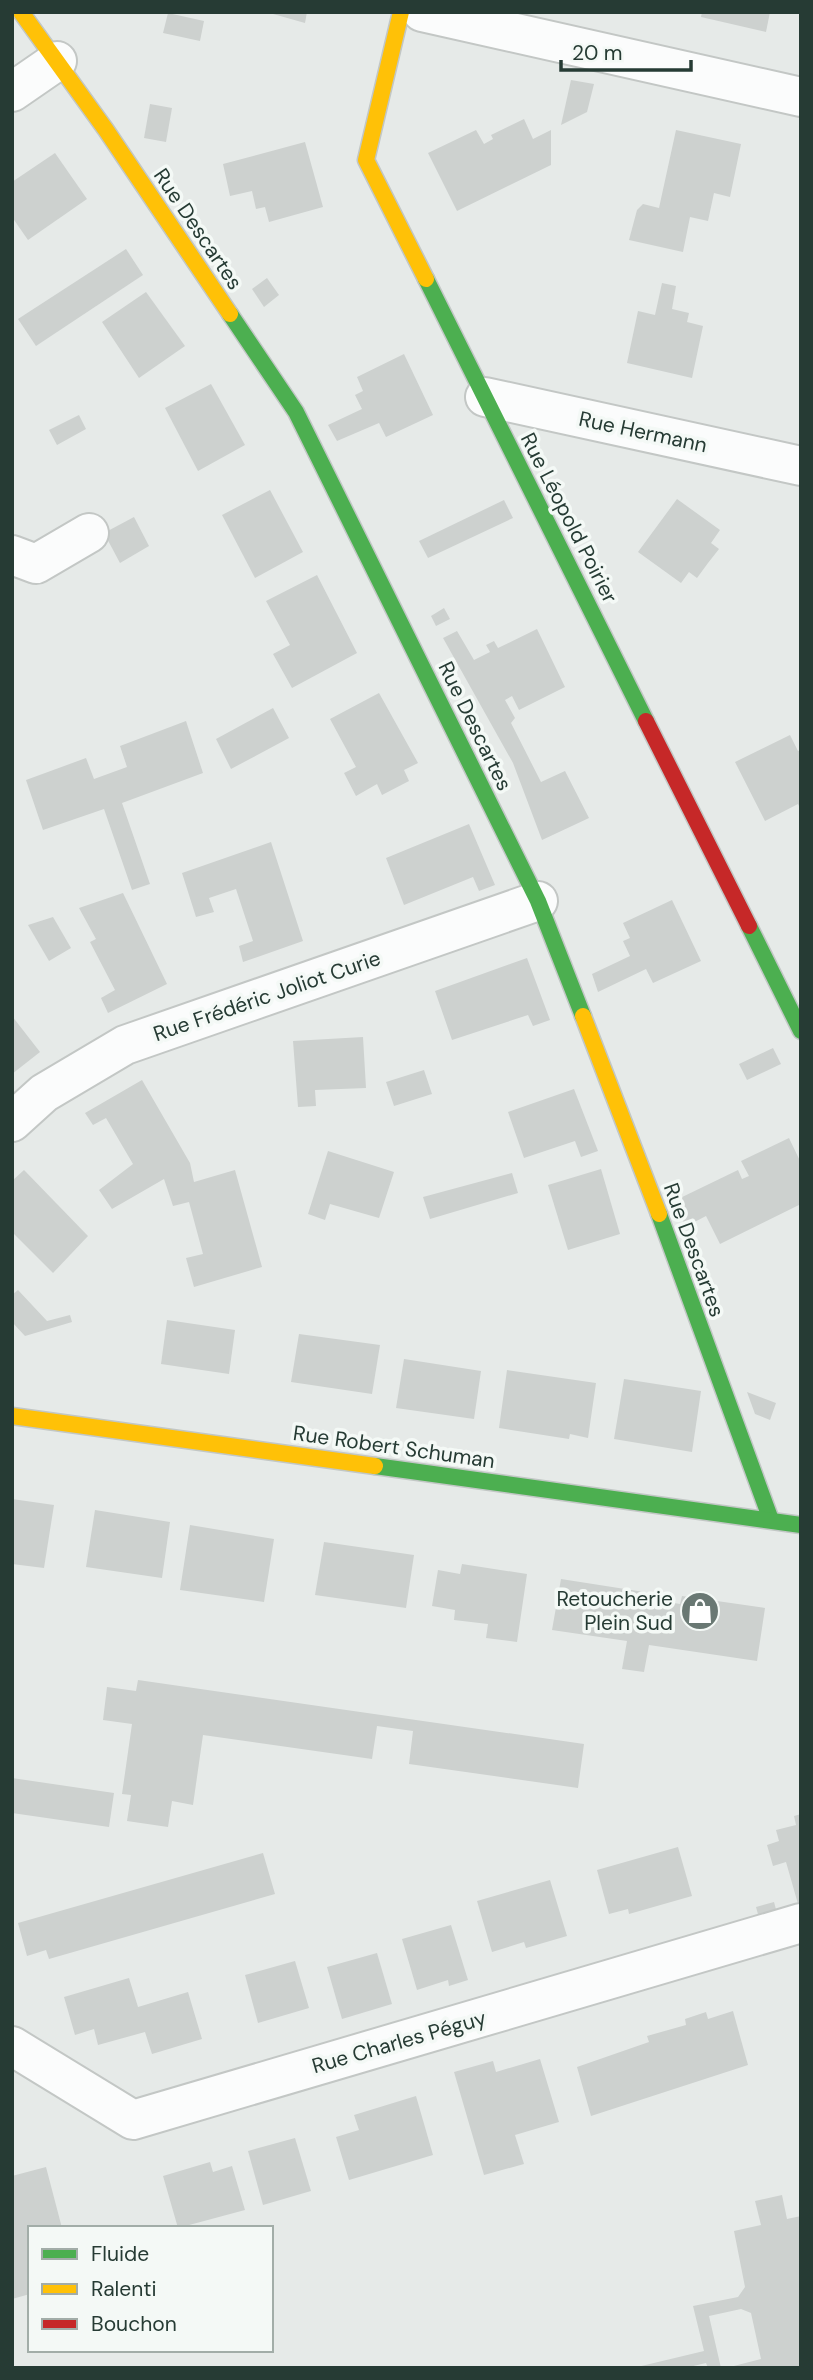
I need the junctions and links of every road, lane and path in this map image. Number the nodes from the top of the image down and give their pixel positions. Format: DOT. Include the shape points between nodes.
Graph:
graph roads {
  1 [pos="21,12"];
  2 [pos="401,12"];
  3 [pos="422,12"];
  4 [pos="57,61"];
  5 [pos="12,92"];
  6 [pos="801,97"];
  7 [pos="485,397"];
  8 [pos="801,466"];
  9 [pos="89,533"];
  10 [pos="12,555"];
  11 [pos="538,901"];
  12 [pos="801,1031"];
  13 [pos="12,1122"];
  14 [pos="12,1416"];
  15 [pos="771,1520"];
  16 [pos="801,1525"];
  17 [pos="801,1923"];
  18 [pos="12,2046"];
  1 -- 4 [label="street, Rue Descartes"];
  2 -- 7 [label="street, Rue Léopold Poirier" via="366,160"];
  3 -- 6 [label="street"];
  4 -- 5 [label="street"];
  4 -- 11 [label="street, Rue Descartes" via="296,412"];
  7 -- 8 [label="street, Rue Hermann"];
  7 -- 12 [label="street, Rue Léopold Poirier"];
  9 -- 10 [label="street" via="37,564"];
  11 -- 13 [label="street, Rue Frédéric Joliot Curie" via="125,1045 44,1093"];
  11 -- 15 [label="street, Rue Descartes"];
  14 -- 15 [label="street, Rue Robert Schuman"];
  15 -- 16 [label="street, Rue Robert Schuman"];
  17 -- 18 [label="street, Rue Charles Péguy" via="133,2120"];
}
